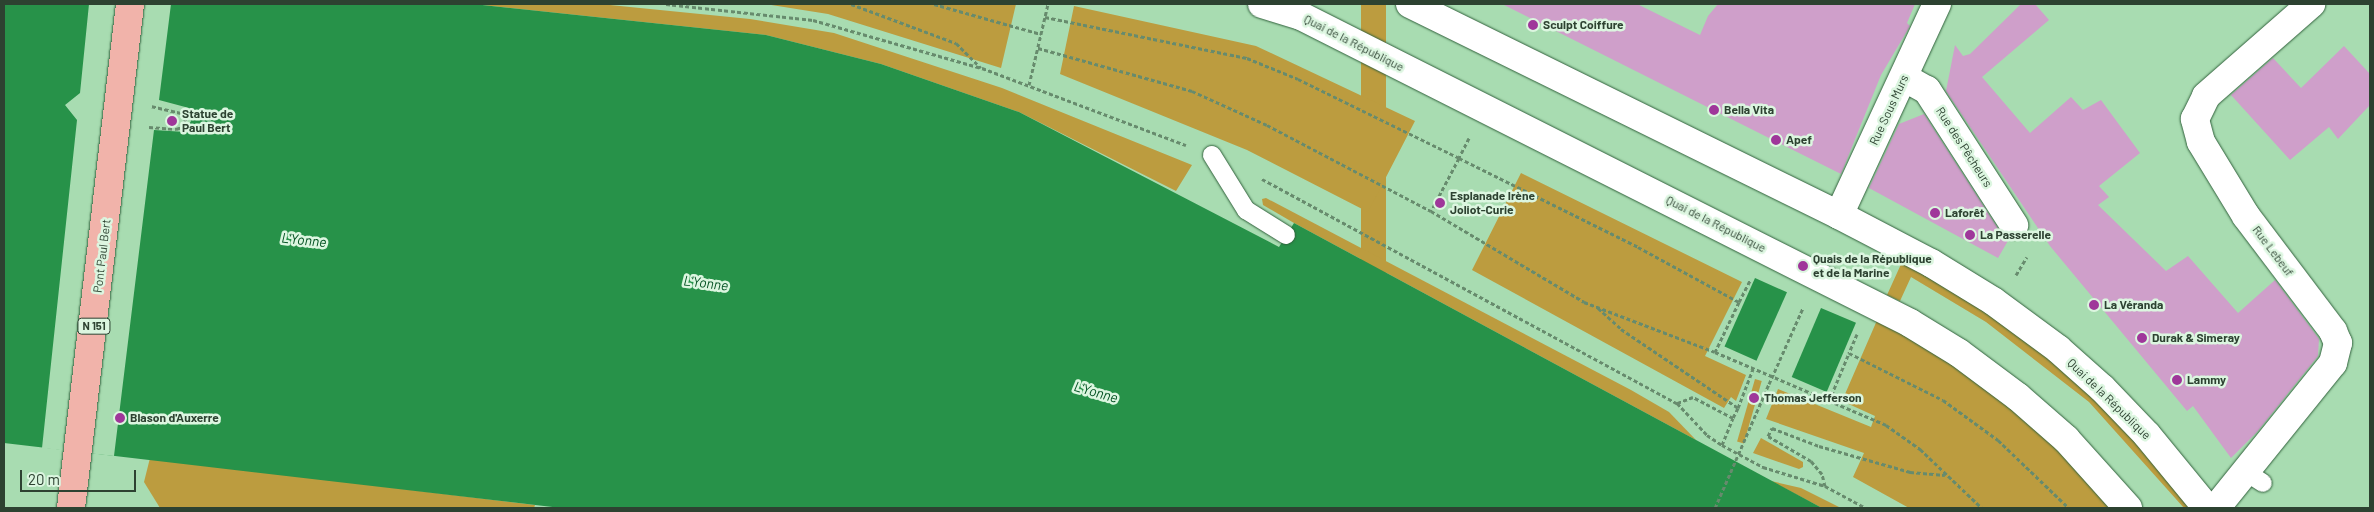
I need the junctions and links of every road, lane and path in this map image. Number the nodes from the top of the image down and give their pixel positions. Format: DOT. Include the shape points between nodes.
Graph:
graph roads {
  1 [pos="130,4"];
  2 [pos="666,4"];
  3 [pos="851,4"];
  4 [pos="934,4"];
  5 [pos="1048,4"];
  6 [pos="1262,4"];
  7 [pos="1410,4"];
  8 [pos="1937,4"];
  9 [pos="2311,4"];
  10 [pos="1045,17"];
  11 [pos="1041,34"];
  12 [pos="1038,48"];
  13 [pos="982,68"];
  14 [pos="1905,78"];
  15 [pos="1029,85"];
  16 [pos="146,105"];
  17 [pos="144,126"];
  18 [pos="1212,155"];
  19 [pos="1459,158"];
  20 [pos="1431,211"];
  21 [pos="1840,215"];
  22 [pos="2014,225"];
  23 [pos="1286,235"];
  24 [pos="1992,301"];
  25 [pos="1596,306"];
  26 [pos="1714,352"];
  27 [pos="1849,353"];
  28 [pos="1860,358"];
  29 [pos="1753,369"];
  30 [pos="1772,378"];
  31 [pos="1829,401"];
  32 [pos="1677,403"];
  33 [pos="1738,408"];
  34 [pos="1733,418"];
  35 [pos="1722,445"];
  36 [pos="1946,475"];
  37 [pos="1825,486"];
  38 [pos="72,508"];
  39 [pos="1715,508"];
  40 [pos="1866,508"];
  41 [pos="1982,508"];
  42 [pos="2069,508"];
  43 [pos="2128,508"];
  44 [pos="2207,508"];
  45 [pos="2216,508"];
  1 -- 38 [label="main road, Pont Paul Bert / N 151"];
  2 -- 13 [label="path" via="813,20"];
  3 -- 13 [label="path" via="956,44"];
  4 -- 11 [label="path"];
  5 -- 10 [label="path"];
  6 -- 43 [label="street, Quai de la République" via="1299,15 1910,323 1959,353 2018,398 2066,439"];
  7 -- 21 [label="street, Quai de la République"];
  8 -- 14 [label="street, Rue Sous Murs"];
  9 -- 45 [label="street, Rue Lebeuf" via="2206,96 2195,119 2201,142 2246,216 2333,331 2338,343 2334,362 2254,477"];
  10 -- 11 [label="path"];
  10 -- 19 [label="path" via="1247,58 1298,79"];
  11 -- 12 [label="path"];
  12 -- 15 [label="path"];
  12 -- 20 [label="path" via="1192,91"];
  13 -- 15 [label="path"];
  14 -- 21 [label="street, Rue Sous Murs"];
  14 -- 22 [label="street, Rue des Pêcheurs" via="1927,90"];
  15 -- 18 [label="path"];
  16 -- 17 [label="path" via="181,114 186,121 182,128 176,129"];
  18 -- 23 [label="lane" via="1246,210"];
  18 -- 32 [label="path" via="1240,167"];
  19 -- 20 [label="path"];
  19 -- 26 [label="path" via="1638,247 1739,302"];
  20 -- 25 [label="path" via="1486,241 1555,286"];
  21 -- 24 [label="street, Quai de la République" via="1931,263"];
  22 -- 24 [label="path" via="2028,250 2027,257"];
  24 -- 44 [label="street, Quai de la République" via="2058,350 2102,388 2147,435"];
  25 -- 26 [label="path"];
  25 -- 33 [label="path" via="1621,329"];
  26 -- 29 [label="path"];
  27 -- 31 [label="path"];
  28 -- 42 [label="path" via="1943,400 1998,440"];
  29 -- 30 [label="path"];
  29 -- 33 [label="path"];
  30 -- 31 [label="path"];
  30 -- 39 [label="path, bridge"];
  31 -- 36 [label="path" via="1886,426 1920,449"];
  32 -- 34 [label="path" via="1693,397"];
  32 -- 35 [label="path"];
  33 -- 34 [label="path"];
  34 -- 35 [label="path"];
  35 -- 37 [label="path" via="1763,467"];
  36 -- 37 [label="path" via="1910,472 1819,446 1772,428 1768,436 1811,461 1822,474"];
  36 -- 41 [label="path"];
  37 -- 40 [label="path"];
}
